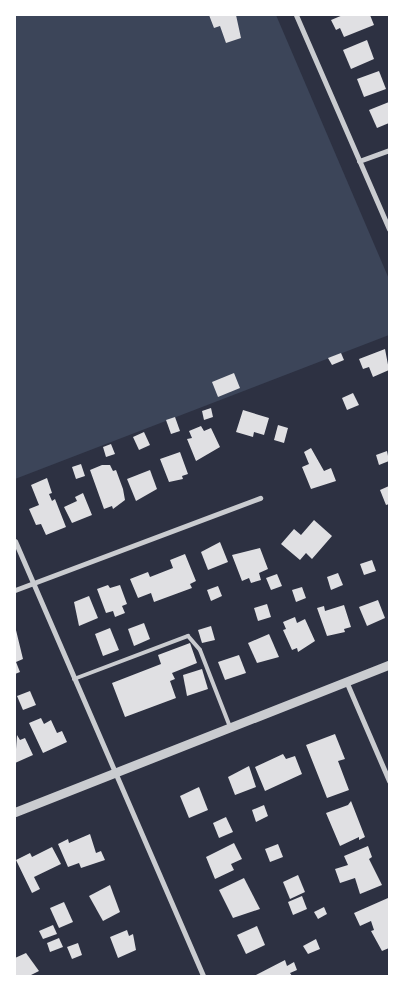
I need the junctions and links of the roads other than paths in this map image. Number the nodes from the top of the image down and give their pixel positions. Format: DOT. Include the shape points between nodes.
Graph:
graph roads {
  1 [pos="296,15"];
  2 [pos="389,150"];
  3 [pos="359,161"];
  4 [pos="389,229"];
  5 [pos="260,498"];
  6 [pos="15,541"];
  7 [pos="33,583"];
  8 [pos="15,590"];
  9 [pos="389,664"];
  10 [pos="74,679"];
  11 [pos="346,681"];
  12 [pos="230,728"];
  13 [pos="114,773"];
  14 [pos="389,781"];
  15 [pos="15,812"];
  16 [pos="203,976"];
  1 -- 3 [label="street"];
  2 -- 3 [label="street"];
  3 -- 4 [label="street"];
  5 -- 7 [label="street"];
  6 -- 7 [label="street"];
  7 -- 8 [label="street"];
  7 -- 10 [label="street"];
  9 -- 11 [label="street"];
  10 -- 12 [label="lane" via="188,636 200,650"];
  10 -- 13 [label="street"];
  11 -- 12 [label="street"];
  11 -- 14 [label="street"];
  12 -- 13 [label="street"];
  13 -- 15 [label="street"];
  13 -- 16 [label="street"];
}
